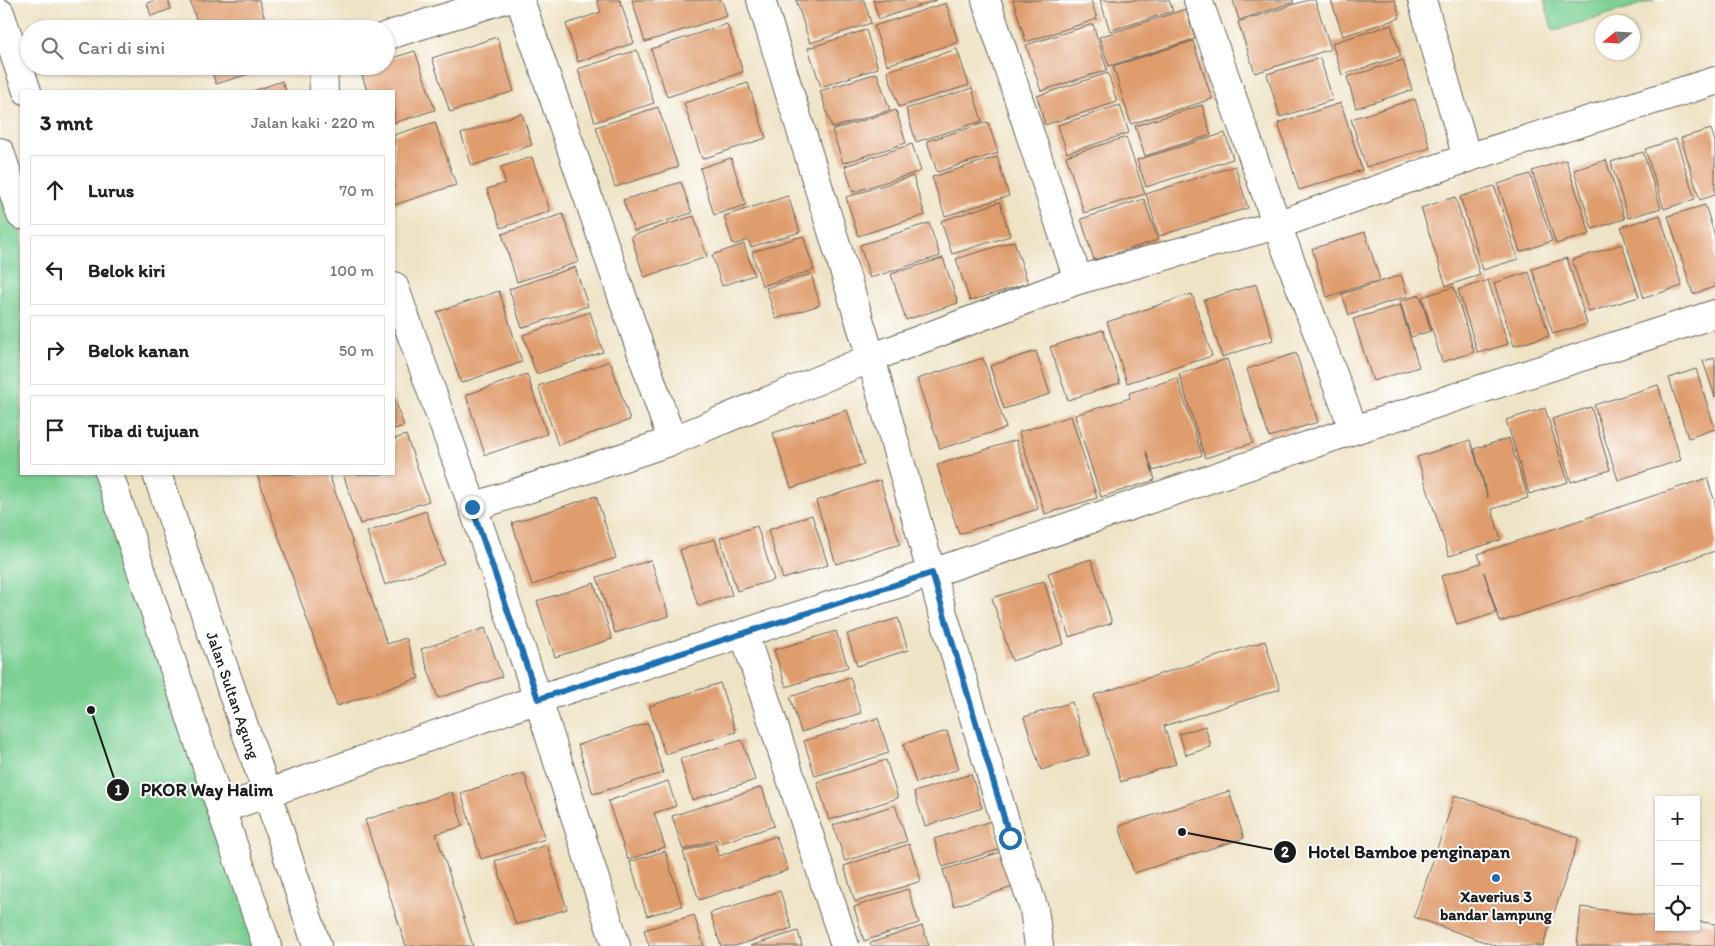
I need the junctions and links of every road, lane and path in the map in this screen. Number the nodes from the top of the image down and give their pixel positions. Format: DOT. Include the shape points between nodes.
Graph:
graph roads {
  1 [pos="502,0"];
  2 [pos="520,0"];
  3 [pos="761,0"];
  4 [pos="986,0"];
  5 [pos="1198,0"];
  6 [pos="1422,0"];
  7 [pos="0,13"];
  8 [pos="395,33"];
  9 [pos="20,71"];
  10 [pos="21,75"];
  11 [pos="324,75"];
  12 [pos="1715,81"];
  13 [pos="27,90"];
  14 [pos="324,90"];
  15 [pos="0,152"];
  16 [pos="1467,158"];
  17 [pos="20,212"];
  18 [pos="1277,225"];
  19 [pos="1078,280"];
  20 [pos="395,289"];
  21 [pos="1715,314"];
  22 [pos="871,358"];
  23 [pos="1354,430"];
  24 [pos="672,441"];
  25 [pos="109,475"];
  26 [pos="157,475"];
  27 [pos="472,507"];
  28 [pos="932,573"];
  29 [pos="744,632"];
  30 [pos="538,699"];
  31 [pos="267,793"];
  32 [pos="222,809"];
  33 [pos="267,946"];
  34 [pos="317,946"];
  35 [pos="616,946"];
  36 [pos="845,946"];
  37 [pos="1039,946"];
  1 -- 8 [label="street"];
  2 -- 24 [label="street"];
  3 -- 22 [label="street"];
  4 -- 19 [label="street"];
  5 -- 18 [label="street"];
  6 -- 16 [label="street"];
  7 -- 9 [label="street"];
  10 -- 13 [label="street"];
  11 -- 14 [label="street"];
  12 -- 16 [label="street"];
  15 -- 17 [label="street"];
  16 -- 18 [label="street"];
  18 -- 19 [label="street"];
  18 -- 23 [label="street"];
  19 -- 22 [label="street"];
  20 -- 27 [label="street"];
  21 -- 23 [label="street"];
  22 -- 24 [label="street"];
  22 -- 28 [label="street"];
  23 -- 28 [label="street"];
  24 -- 27 [label="street"];
  25 -- 32 [label="street"];
  26 -- 31 [label="street, Jalan Sultan Agung"];
  27 -- 30 [label="street"];
  28 -- 29 [label="street"];
  28 -- 37 [label="street" via="1034,909"];
  29 -- 30 [label="street"];
  29 -- 36 [label="street"];
  30 -- 31 [label="street"];
  30 -- 35 [label="street"];
  31 -- 32 [label="street"];
  31 -- 34 [label="street, Jalan Sultan Agung"];
  32 -- 33 [label="street"];
}
